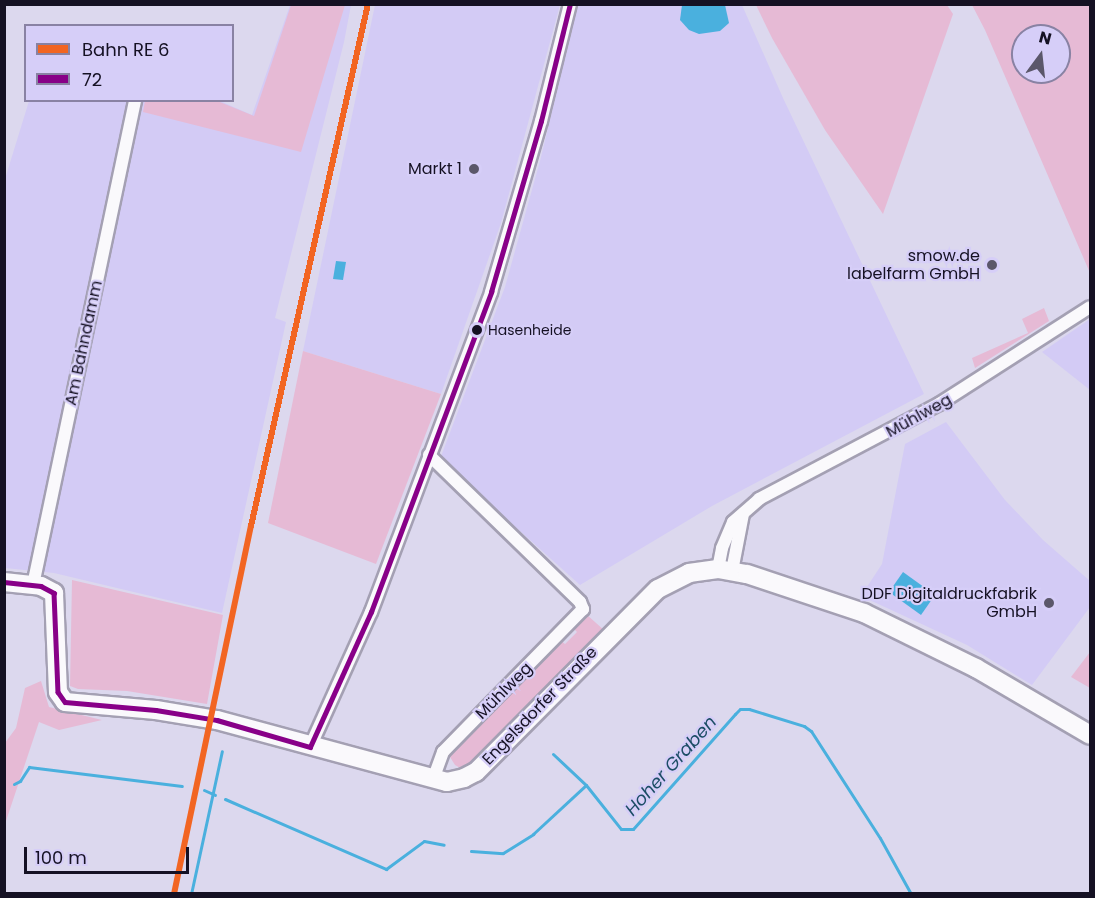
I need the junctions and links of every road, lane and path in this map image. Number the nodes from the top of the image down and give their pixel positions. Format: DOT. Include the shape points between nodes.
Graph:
graph roads {
  1 [pos="570,4"];
  2 [pos="135,102"];
  3 [pos="1090,307"];
  4 [pos="429,455"];
  5 [pos="725,570"];
  6 [pos="4,582"];
  7 [pos="33,585"];
  8 [pos="1090,735"];
  9 [pos="310,747"];
  10 [pos="433,779"];
  1 -- 4 [label="street" via="496,277"];
  2 -- 7 [label="street, Am Bahndamm"];
  3 -- 5 [label="street, Mühlweg" via="965,389 759,499 743,514"];
  4 -- 9 [label="street" via="358,645"];
  4 -- 10 [label="street, Mühlweg" via="583,609 443,752"];
  5 -- 8 [label="main road, Engelsdorfer Straße" via="864,613 976,668"];
  5 -- 10 [label="main road, Engelsdorfer Straße" via="682,575 652,594 476,772 447,782"];
  6 -- 7 [label="main road, Engelsdorfer Straße"];
  7 -- 9 [label="main road, Engelsdorfer Straße" via="54,593 58,692 65,702 217,720"];
  9 -- 10 [label="main road, Engelsdorfer Straße"];
}
